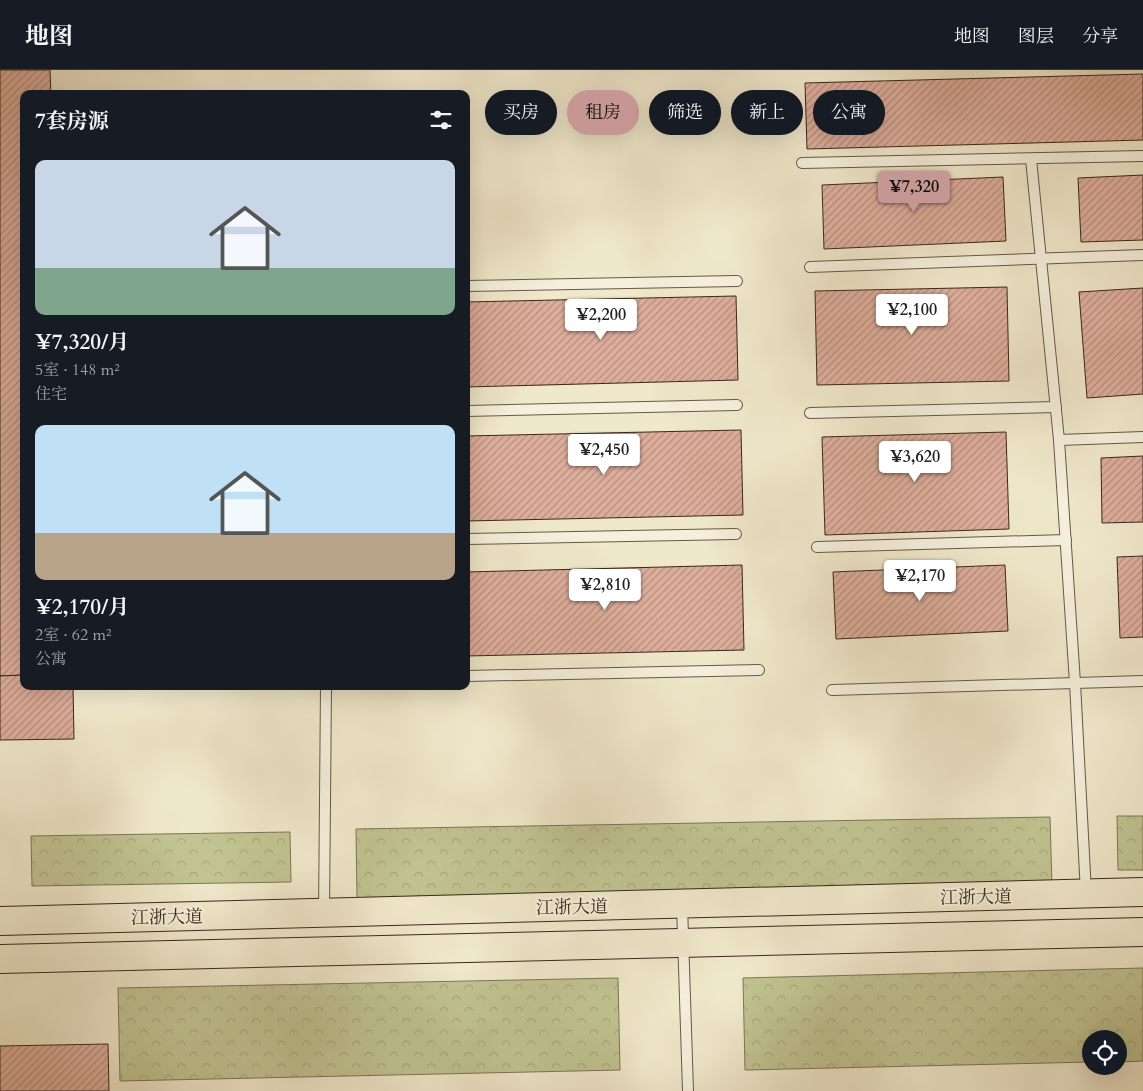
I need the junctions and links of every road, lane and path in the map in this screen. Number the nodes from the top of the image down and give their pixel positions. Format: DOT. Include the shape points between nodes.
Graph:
graph roads {
  1 [pos="1143,156"];
  2 [pos="1030,159"];
  3 [pos="802,163"];
  4 [pos="1143,255"];
  5 [pos="1041,258"];
  6 [pos="810,267"];
  7 [pos="738,281"];
  8 [pos="470,286"];
  9 [pos="737,405"];
  10 [pos="1056,407"];
  11 [pos="470,411"];
  12 [pos="810,413"];
  13 [pos="1143,437"];
  14 [pos="1060,440"];
  15 [pos="736,534"];
  16 [pos="470,539"];
  17 [pos="1066,540"];
  18 [pos="818,547"];
  19 [pos="759,670"];
  20 [pos="470,676"];
  21 [pos="1143,681"];
  22 [pos="1076,683"];
  23 [pos="326,690"];
  24 [pos="832,690"];
  25 [pos="1143,892"];
  26 [pos="1086,894"];
  27 [pos="682,904"];
  28 [pos="324,913"];
  29 [pos="0,921"];
  30 [pos="1143,932"];
  31 [pos="683,943"];
  32 [pos="0,959"];
  33 [pos="688,1091"];
  1 -- 2 [label="lane"];
  2 -- 3 [label="lane"];
  2 -- 5 [label="lane"];
  4 -- 5 [label="lane"];
  5 -- 6 [label="lane"];
  5 -- 10 [label="lane"];
  7 -- 8 [label="lane"];
  9 -- 11 [label="lane"];
  10 -- 12 [label="lane"];
  10 -- 14 [label="lane"];
  13 -- 14 [label="lane"];
  14 -- 17 [label="lane"];
  15 -- 16 [label="lane"];
  17 -- 18 [label="lane"];
  17 -- 22 [label="lane"];
  19 -- 20 [label="lane"];
  21 -- 22 [label="lane"];
  22 -- 24 [label="lane"];
  22 -- 26 [label="lane"];
  23 -- 28 [label="lane"];
  25 -- 26 [label="main road, 江浙大道"];
  26 -- 27 [label="main road, 江浙大道"];
  27 -- 28 [label="main road, 江浙大道"];
  27 -- 31 [label="lane"];
  28 -- 29 [label="main road, 江浙大道"];
  30 -- 31 [label="main road"];
  31 -- 32 [label="main road"];
  31 -- 33 [label="lane"];
}
